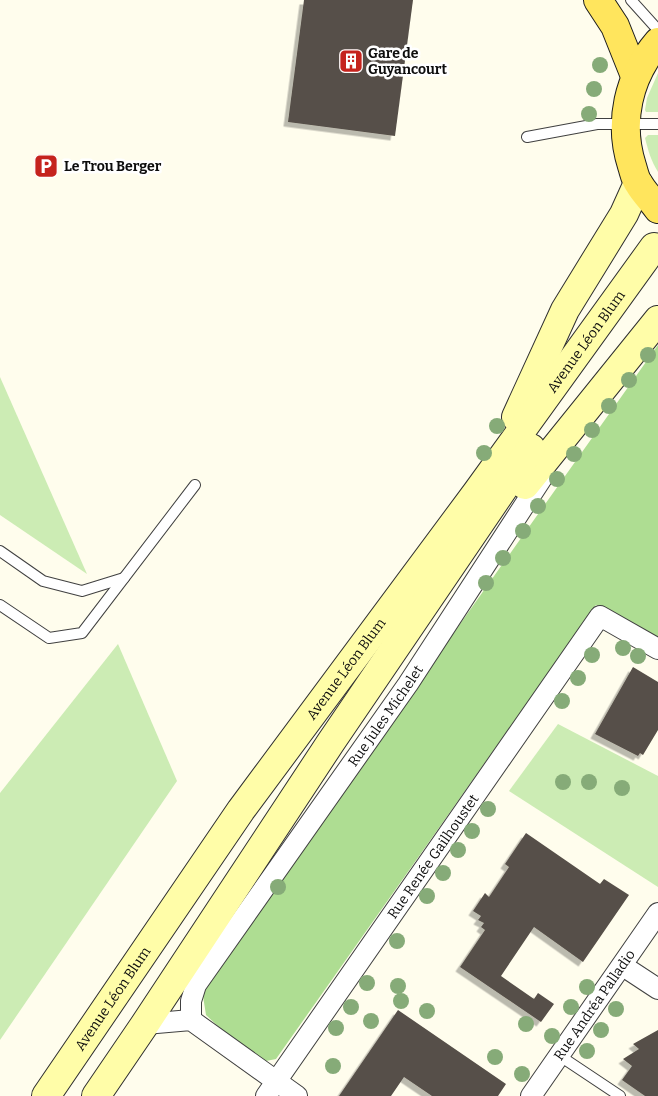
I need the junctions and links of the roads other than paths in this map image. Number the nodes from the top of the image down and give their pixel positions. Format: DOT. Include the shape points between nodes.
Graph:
graph roads {
  1 [pos="598,0"];
  2 [pos="630,0"];
  3 [pos="658,30"];
  4 [pos="658,42"];
  5 [pos="635,76"];
  6 [pos="658,124"];
  7 [pos="625,125"];
  8 [pos="527,137"];
  9 [pos="638,183"];
  10 [pos="658,208"];
  11 [pos="656,254"];
  12 [pos="658,320"];
  13 [pos="586,411"];
  14 [pos="519,481"];
  15 [pos="195,485"];
  16 [pos="477,492"];
  17 [pos="0,551"];
  18 [pos="124,578"];
  19 [pos="0,605"];
  20 [pos="658,649"];
  21 [pos="658,913"];
  22 [pos="623,966"];
  23 [pos="658,990"];
  24 [pos="191,1020"];
  25 [pos="145,1024"];
  26 [pos="560,1056"];
  27 [pos="271,1089"];
  28 [pos="46,1096"];
  29 [pos="96,1096"];
  30 [pos="297,1096"];
  31 [pos="531,1096"];
  32 [pos="620,1096"];
  1 -- 5 [label="main road" via="615,26"];
  2 -- 3 [label="lane"];
  4 -- 5 [label="main road"];
  5 -- 7 [label="main road"];
  6 -- 7 [label="lane"];
  7 -- 8 [label="lane" via="598,124"];
  7 -- 9 [label="main road" via="628,152"];
  9 -- 10 [label="main road"];
  9 -- 16 [label="main road" via="624,214 565,310"];
  11 -- 14 [label="main road, Avenue Léon Blum"];
  11 -- 16 [label="main road, Avenue Léon Blum"];
  12 -- 13 [label="main road"];
  13 -- 14 [label="main road"];
  13 -- 24 [label="street, Rue Jules Michelet" via="408,684 196,985 191,1001"];
  14 -- 25 [label="main road, Avenue Léon Blum" via="331,742"];
  15 -- 18 [label="lane"];
  16 -- 28 [label="main road, Avenue Léon Blum" via="241,810"];
  17 -- 18 [label="lane" via="43,581 82,591"];
  18 -- 19 [label="lane" via="82,632 49,638"];
  20 -- 27 [label="street, Rue Renée Gailhoustet" via="600,616"];
  21 -- 22 [label="street, Rue Andréa Palladio"];
  22 -- 23 [label="street"];
  22 -- 26 [label="street, Rue Andréa Palladio"];
  24 -- 25 [label="street"];
  24 -- 27 [label="street"];
  25 -- 29 [label="main road, Avenue Léon Blum"];
  26 -- 31 [label="street, Rue Andréa Palladio"];
  26 -- 32 [label="lane"];
  27 -- 30 [label="street"];
}
